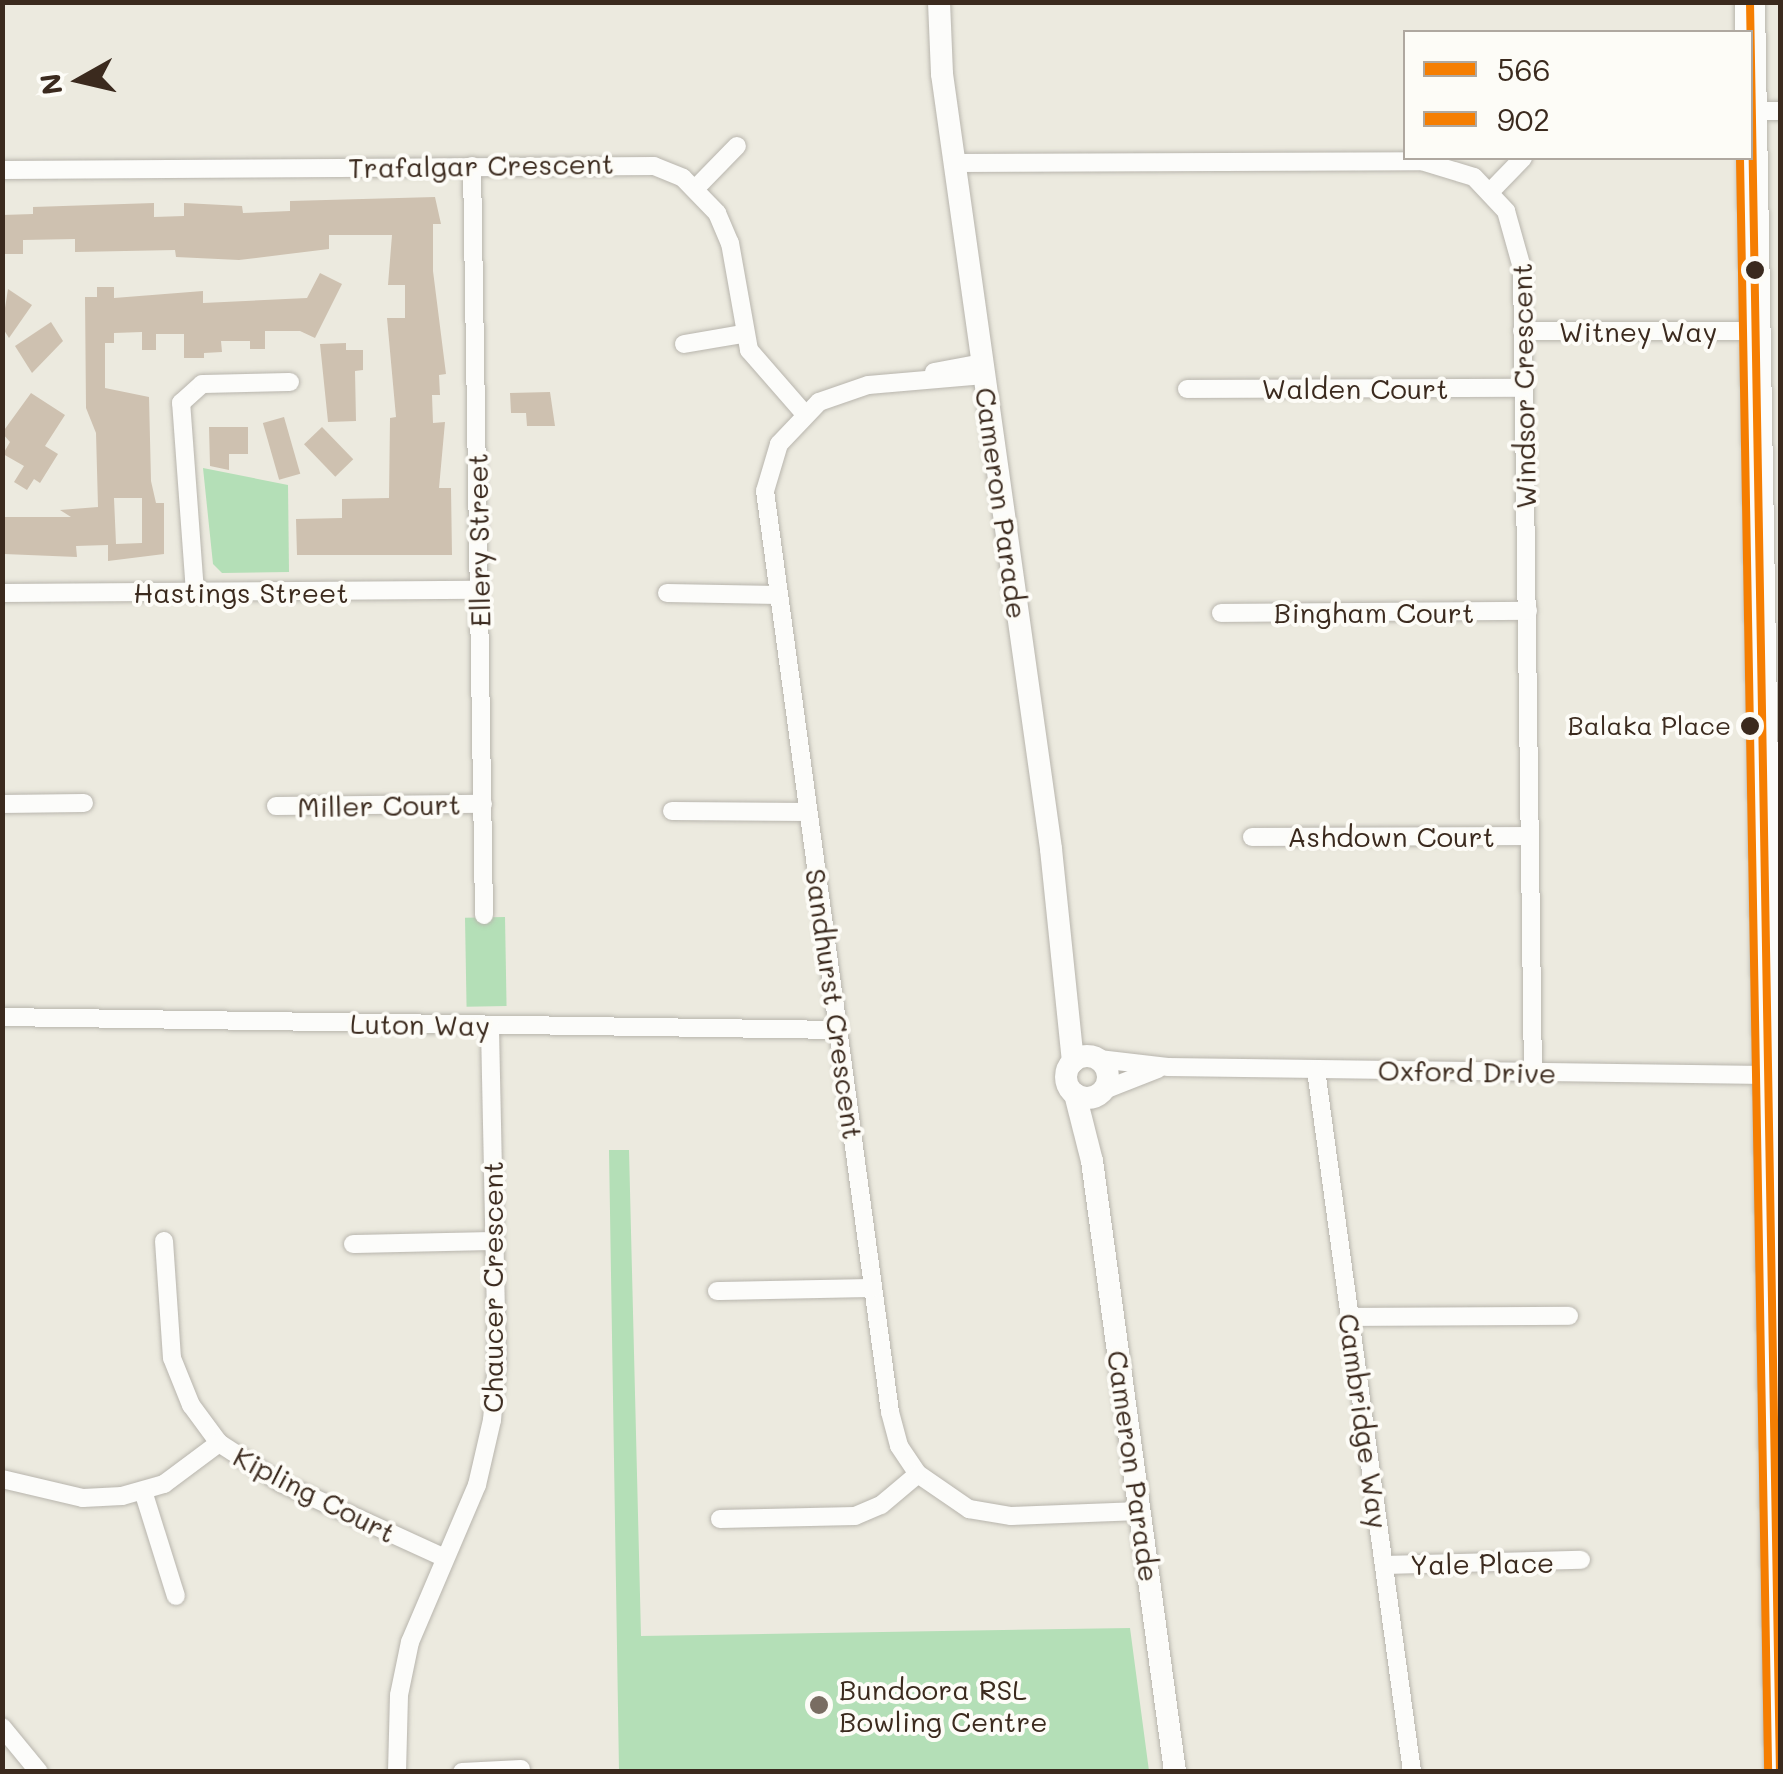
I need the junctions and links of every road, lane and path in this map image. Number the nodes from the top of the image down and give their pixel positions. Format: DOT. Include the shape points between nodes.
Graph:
graph roads {
  1 [pos="939,2"];
  2 [pos="1750,2"];
  3 [pos="1751,30"];
  4 [pos="1780,111"];
  5 [pos="1753,112"];
  6 [pos="737,146"];
  7 [pos="1522,160"];
  8 [pos="1752,160"];
  9 [pos="955,163"];
  10 [pos="472,166"];
  11 [pos="2,170"];
  12 [pos="695,189"];
  13 [pos="1491,192"];
  14 [pos="1522,330"];
  15 [pos="1754,330"];
  16 [pos="743,334"];
  17 [pos="684,344"];
  18 [pos="983,369"];
  19 [pos="290,382"];
  20 [pos="1523,388"];
  21 [pos="1187,389"];
  22 [pos="804,413"];
  23 [pos="479,590"];
  24 [pos="195,592"];
  25 [pos="2,593"];
  26 [pos="668,593"];
  27 [pos="778,595"];
  28 [pos="1528,612"];
  29 [pos="1221,613"];
  30 [pos="84,803"];
  31 [pos="2,804"];
  32 [pos="482,804"];
  33 [pos="276,806"];
  34 [pos="672,811"];
  35 [pos="808,812"];
  36 [pos="1252,836"];
  37 [pos="1530,836"];
  38 [pos="484,915"];
  39 [pos="1772,939"];
  40 [pos="2,1018"];
  41 [pos="490,1025"];
  42 [pos="838,1030"];
  43 [pos="1088,1059"];
  44 [pos="1168,1067"];
  45 [pos="1316,1070"];
  46 [pos="1533,1072"];
  47 [pos="1766,1075"];
  48 [pos="1093,1092"];
  49 [pos="164,1241"];
  50 [pos="494,1241"];
  51 [pos="353,1244"];
  52 [pos="873,1288"];
  53 [pos="717,1291"];
  54 [pos="1569,1316"];
  55 [pos="1350,1318"];
  56 [pos="219,1443"];
  57 [pos="918,1474"];
  58 [pos="2,1478"];
  59 [pos="143,1491"];
  60 [pos="1140,1511"];
  61 [pos="720,1519"];
  62 [pos="445,1558"];
  63 [pos="1580,1560"];
  64 [pos="1384,1565"];
  65 [pos="176,1596"];
  66 [pos="2,1727"];
  67 [pos="521,1769"];
  68 [pos="1780,1770"];
  69 [pos="40,1772"];
  70 [pos="397,1772"];
  71 [pos="462,1772"];
  72 [pos="1175,1772"];
  73 [pos="1412,1772"];
  1 -- 9 [label="street, Cameron Parade"];
  2 -- 3 [label="main road"];
  4 -- 5 [label="street"];
  6 -- 12 [label="street"];
  7 -- 13 [label="street"];
  8 -- 15 [label="main road"];
  9 -- 13 [label="street" via="1421,161 1458,169"];
  9 -- 18 [label="street, Cameron Parade"];
  10 -- 11 [label="street, Trafalgar Crescent"];
  10 -- 12 [label="street, Trafalgar Crescent" via="637,164 669,171"];
  10 -- 23 [label="street, Ellery Street"];
  12 -- 16 [label="street, Trafalgar Crescent" via="725,228"];
  13 -- 14 [label="street, Windsor Crescent" via="1520,250"];
  14 -- 15 [label="street, Witney Way"];
  14 -- 20 [label="street, Windsor Crescent"];
  15 -- 39 [label="main road"];
  16 -- 17 [label="street"];
  16 -- 22 [label="street, Trafalgar Crescent" via="756,361"];
  18 -- 22 [label="street, Sandhurst Crescent" via="848,390"];
  18 -- 43 [label="street, Cameron Parade" via="1070,1003"];
  19 -- 24 [label="street" via="202,384 181,403"];
  20 -- 21 [label="street, Walden Court"];
  20 -- 28 [label="street, Windsor Crescent"];
  22 -- 27 [label="street, Sandhurst Crescent" via="780,444 765,491"];
  23 -- 24 [label="street, Hastings Street"];
  23 -- 32 [label="street, Ellery Street"];
  24 -- 25 [label="street, Hastings Street"];
  26 -- 27 [label="street"];
  27 -- 35 [label="street, Sandhurst Crescent"];
  28 -- 29 [label="street, Bingham Court"];
  28 -- 37 [label="street, Windsor Crescent"];
  30 -- 31 [label="street"];
  32 -- 33 [label="street, Miller Court"];
  32 -- 38 [label="street, Ellery Street"];
  34 -- 35 [label="street"];
  35 -- 42 [label="street, Sandhurst Crescent"];
  36 -- 37 [label="street, Ashdown Court"];
  37 -- 46 [label="street, Windsor Crescent"];
  39 -- 47 [label="main road"];
  40 -- 41 [label="street, Luton Way"];
  41 -- 42 [label="street, Luton Way"];
  41 -- 50 [label="street, Chaucer Crescent"];
  42 -- 52 [label="street, Sandhurst Crescent"];
  43 -- 44 [label="street, Oxford Drive"];
  43 -- 48 [label="street" via="1107,1070"];
  43 -- 48 [label="street" via="1066,1078"];
  44 -- 45 [label="street, Oxford Drive"];
  44 -- 48 [label="street, Oxford Drive"];
  45 -- 46 [label="street, Oxford Drive"];
  45 -- 55 [label="street, Cambridge Way"];
  46 -- 47 [label="street, Oxford Drive"];
  47 -- 68 [label="main road"];
  48 -- 60 [label="street, Cameron Parade" via="1092,1161"];
  49 -- 56 [label="street, Kipling Court" via="172,1358 191,1405"];
  50 -- 51 [label="street"];
  50 -- 62 [label="street, Chaucer Crescent" via="492,1420 477,1486"];
  52 -- 53 [label="street"];
  52 -- 57 [label="street, Sandhurst Crescent" via="893,1430"];
  54 -- 55 [label="street"];
  55 -- 64 [label="street, Cambridge Way"];
  56 -- 59 [label="street" via="184,1472"];
  56 -- 62 [label="street, Kipling Court" via="281,1483"];
  57 -- 60 [label="street, Sandhurst Crescent" via="953,1503 989,1514"];
  57 -- 61 [label="street" via="856,1516"];
  58 -- 59 [label="street" via="83,1498"];
  59 -- 65 [label="street"];
  60 -- 72 [label="street, Cameron Parade"];
  62 -- 70 [label="street, Chaucer Crescent" via="406,1656"];
  63 -- 64 [label="street, Yale Place"];
  64 -- 73 [label="street, Cambridge Way"];
  66 -- 69 [label="street"];
  67 -- 71 [label="street"];
}
